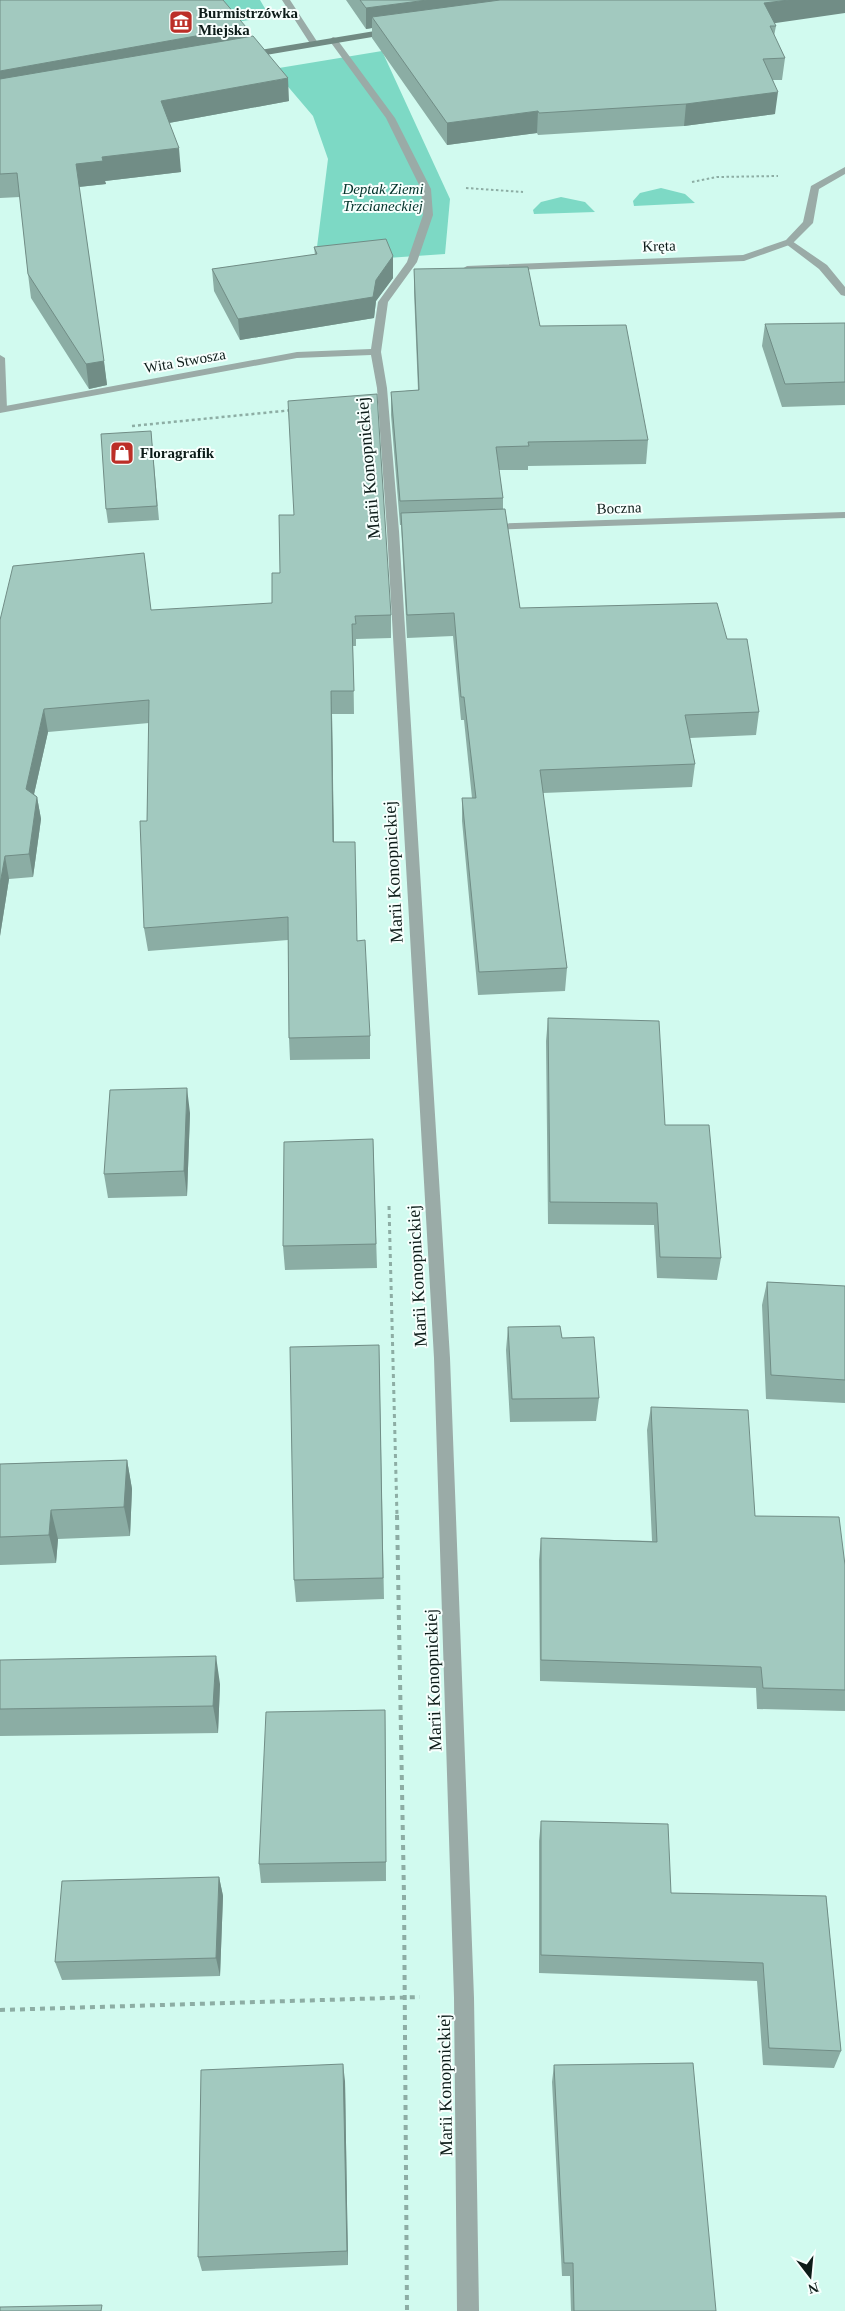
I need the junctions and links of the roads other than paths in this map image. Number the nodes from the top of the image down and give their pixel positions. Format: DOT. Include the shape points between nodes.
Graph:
graph roads {
  1 [pos="286,0"];
  2 [pos="400,30"];
  3 [pos="333,40"];
  4 [pos="314,43"];
  5 [pos="235,57"];
  6 [pos="845,170"];
  7 [pos="789,242"];
  8 [pos="458,269"];
  9 [pos="421,270"];
  10 [pos="406,271"];
  11 [pos="845,293"];
  12 [pos="376,352"];
  13 [pos="0,358"];
  14 [pos="1,409"];
  15 [pos="845,515"];
  16 [pos="478,528"];
  17 [pos="468,2311"];
  1 -- 4 [label="street"];
  2 -- 3 [label="main road"];
  3 -- 4 [label="main road"];
  3 -- 10 [label="street, Marii Konopnickiej" via="390,118 426,189 428,215 415,255"];
  4 -- 5 [label="main road"];
  6 -- 7 [label="street, Kręta" via="814,188 808,223"];
  7 -- 8 [label="street, Kręta" via="744,258"];
  7 -- 11 [label="street" via="823,267"];
  9 -- 10 [label="street"];
  10 -- 12 [label="street, Marii Konopnickiej" via="383,302"];
  12 -- 14 [label="street, Wita Stwosza" via="298,355"];
  12 -- 17 [label="street, Marii Konopnickiej" via="398,531 442,1358 464,1998"];
  13 -- 14 [label="street"];
  15 -- 16 [label="street, Boczna"];
}
